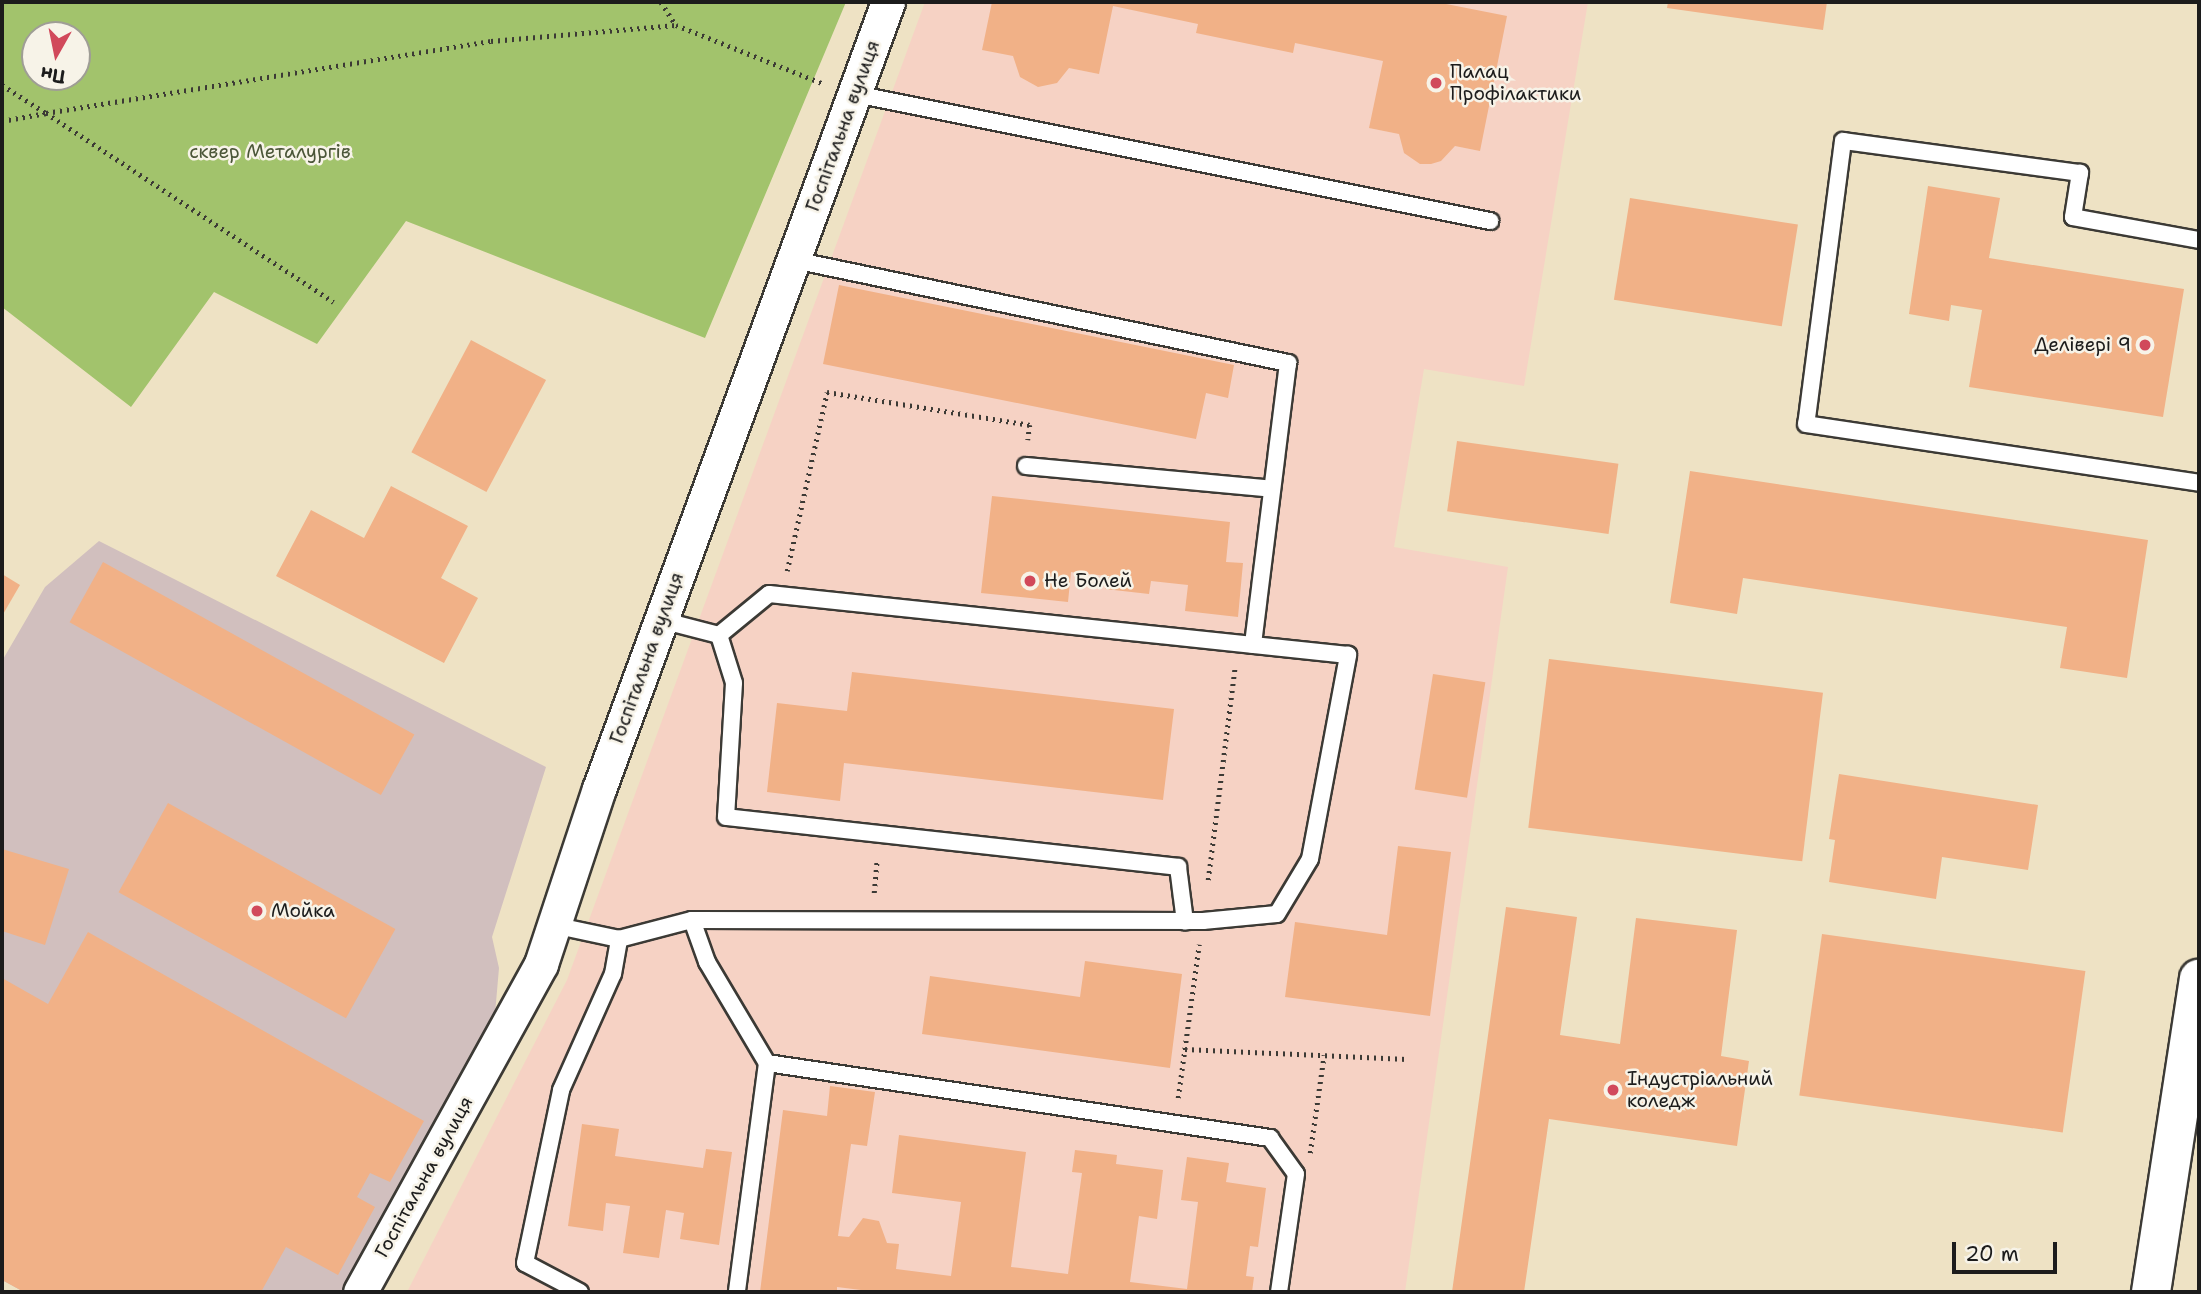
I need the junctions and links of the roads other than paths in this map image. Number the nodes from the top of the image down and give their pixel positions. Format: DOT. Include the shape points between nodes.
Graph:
graph roads {
  1 [pos="888,2"];
  2 [pos="844,90"];
  3 [pos="1490,221"];
  4 [pos="2199,240"];
  5 [pos="794,260"];
  6 [pos="1026,466"];
  7 [pos="2199,483"];
  8 [pos="1272,489"];
  9 [pos="661,620"];
  10 [pos="719,635"];
  11 [pos="1253,645"];
  12 [pos="692,920"];
  13 [pos="1185,922"];
  14 [pos="553,925"];
  15 [pos="619,939"];
  16 [pos="2199,979"];
  17 [pos="767,1063"];
  18 [pos="360,1292"];
  19 [pos="580,1292"];
  20 [pos="737,1292"];
  21 [pos="1279,1292"];
  22 [pos="2151,1292"];
  1 -- 2 [label="street, Госпітальна вулиця"];
  2 -- 3 [label="lane"];
  2 -- 5 [label="street, Госпітальна вулиця"];
  4 -- 7 [label="lane" via="2073,216 2080,173 1843,141 1806,424"];
  5 -- 8 [label="lane" via="1288,363"];
  5 -- 9 [label="street, Госпітальна вулиця"];
  6 -- 8 [label="lane"];
  8 -- 11 [label="lane"];
  9 -- 10 [label="lane"];
  9 -- 14 [label="street, Госпітальна вулиця"];
  10 -- 11 [label="lane" via="769,594"];
  10 -- 13 [label="lane" via="734,683 726,817 1178,867"];
  11 -- 13 [label="lane" via="1348,655 1310,859 1278,914"];
  12 -- 13 [label="lane"];
  12 -- 15 [label="lane"];
  12 -- 17 [label="lane" via="707,962"];
  14 -- 15 [label="lane"];
  14 -- 18 [label="street, Госпітальна вулиця" via="541,964"];
  15 -- 19 [label="lane" via="612,974 561,1090 525,1263"];
  16 -- 22 [label="street"];
  17 -- 20 [label="lane"];
  17 -- 21 [label="lane" via="1270,1138 1296,1174"];
}
